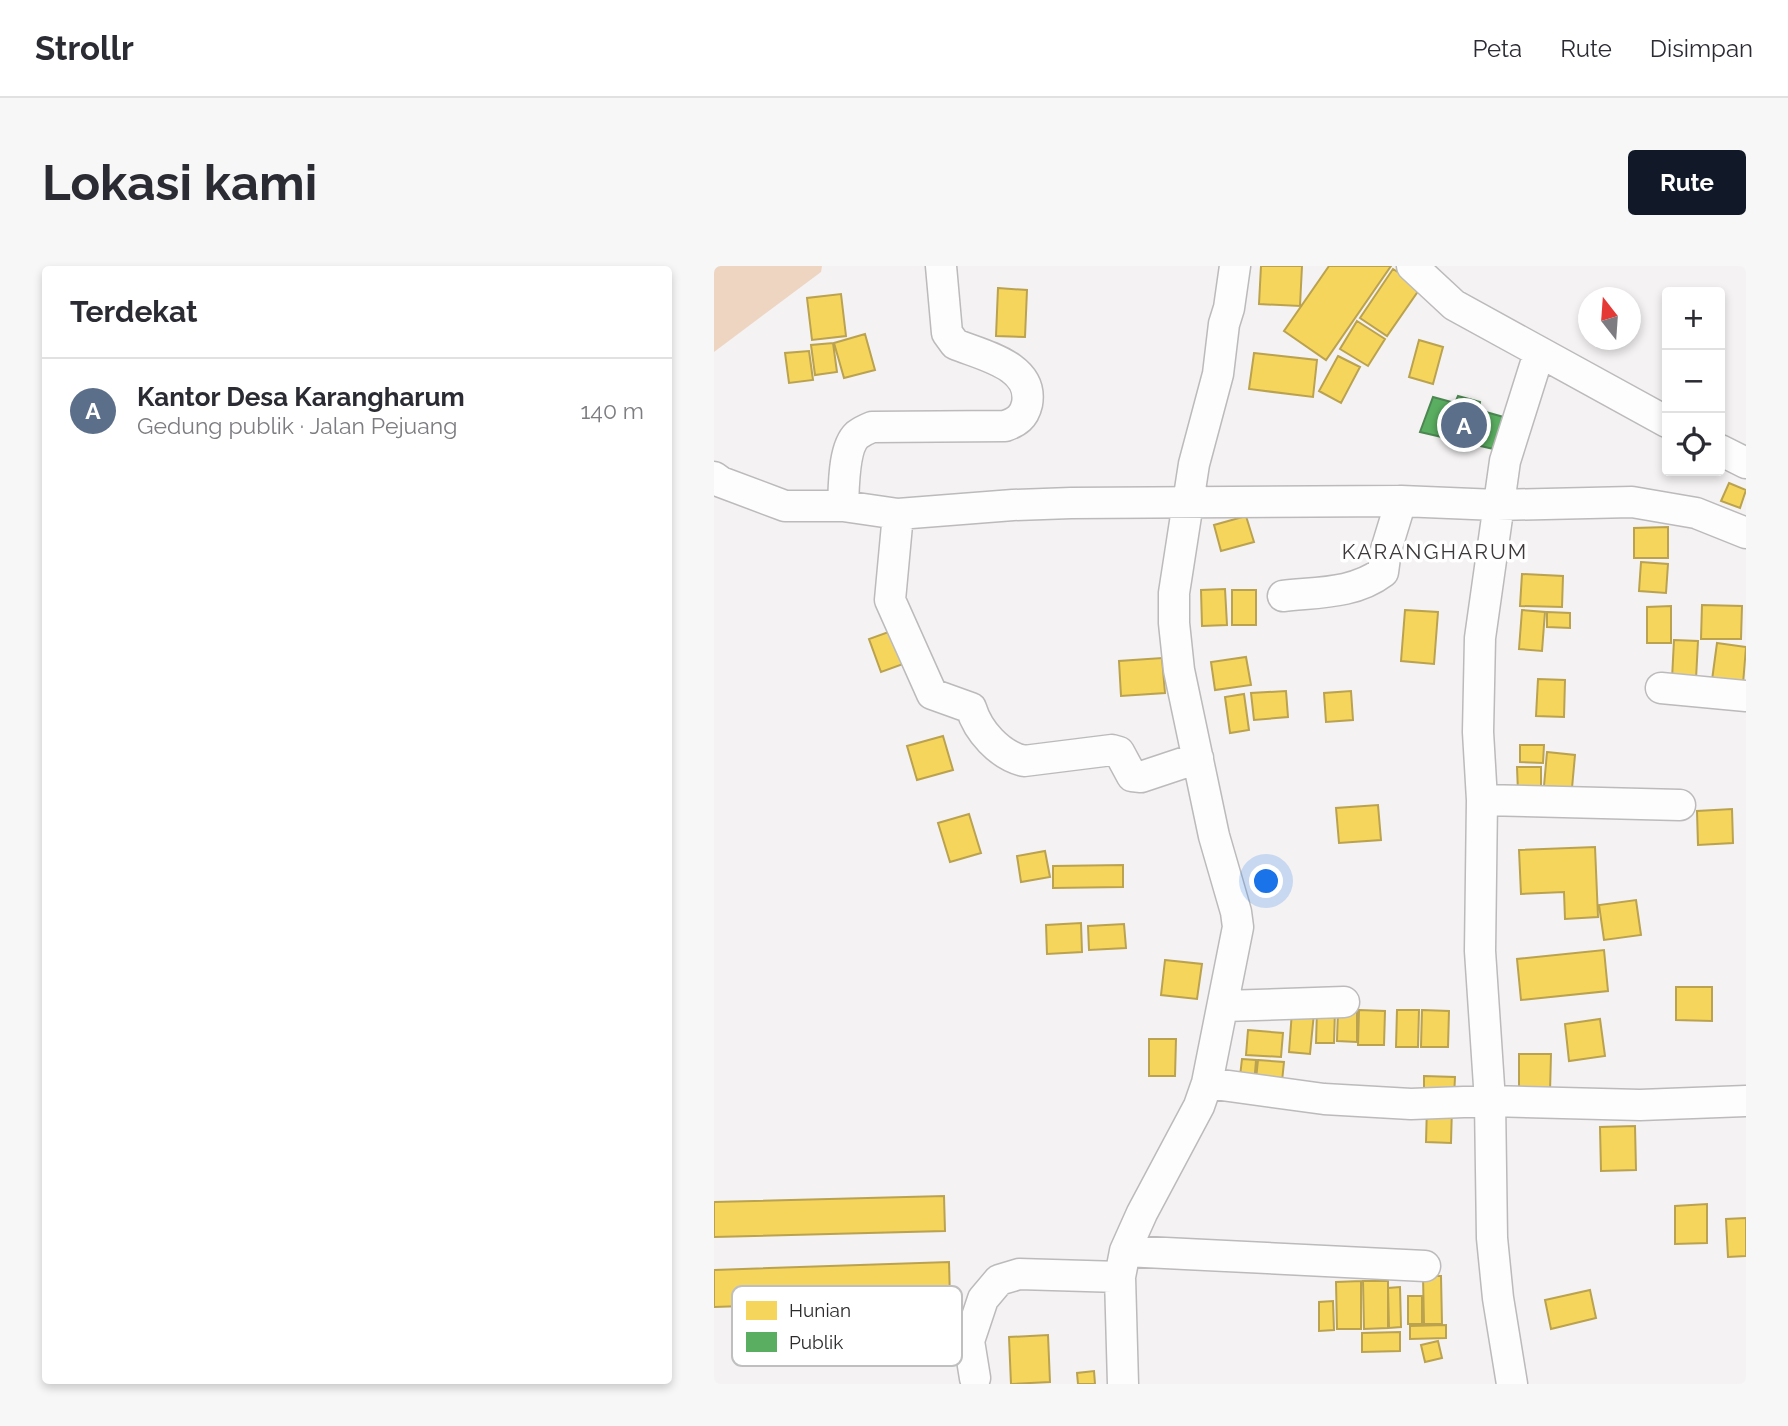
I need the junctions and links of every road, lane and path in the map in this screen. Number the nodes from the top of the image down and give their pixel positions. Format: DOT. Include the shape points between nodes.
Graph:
graph roads {
  1 [pos="941,266"];
  2 [pos="1235,266"];
  3 [pos="1412,266"];
  4 [pos="1539,354"];
  5 [pos="1662,419"];
  6 [pos="1725,452"];
  7 [pos="1746,463"];
  8 [pos="714,477"];
  9 [pos="1188,502"];
  10 [pos="1401,502"];
  11 [pos="1497,505"];
  12 [pos="843,506"];
  13 [pos="898,514"];
  14 [pos="1746,533"];
  15 [pos="1283,596"];
  16 [pos="1661,688"];
  17 [pos="1746,696"];
  18 [pos="1198,758"];
  19 [pos="1482,800"];
  20 [pos="1681,805"];
  21 [pos="1344,1002"];
  22 [pos="1224,1006"];
  23 [pos="1207,1083"];
  24 [pos="1490,1101"];
  25 [pos="1746,1101"];
  26 [pos="1123,1264"];
  27 [pos="1425,1266"];
  28 [pos="975,1378"];
  29 [pos="1123,1384"];
  30 [pos="1512,1384"];
  1 -- 12 [label="street" via="950,339 1003,363 1020,376 1026,385 1027,406 1022,417 1005,426 872,427 858,434 848,452"];
  2 -- 9 [label="street" via="1218,374"];
  3 -- 4 [label="street" via="1454,305"];
  4 -- 5 [label="street"];
  4 -- 11 [label="street" via="1504,461"];
  6 -- 7 [label="street"];
  8 -- 12 [label="street" via="785,506"];
  9 -- 10 [label="street"];
  9 -- 13 [label="street" via="1025,504"];
  9 -- 18 [label="street" via="1174,623"];
  10 -- 11 [label="street"];
  10 -- 15 [label="street" via="1385,550 1383,572 1347,589"];
  11 -- 14 [label="street" via="1632,502 1696,513"];
  11 -- 19 [label="street" via="1480,638"];
  12 -- 13 [label="street"];
  13 -- 18 [label="street" via="890,600 932,694 971,708 975,722 1001,752 1024,761 1112,750 1119,752 1132,776 1141,777"];
  16 -- 17 [label="street"];
  18 -- 22 [label="street" via="1238,927"];
  19 -- 20 [label="street"];
  19 -- 24 [label="street" via="1480,951"];
  21 -- 22 [label="street"];
  22 -- 23 [label="street"];
  23 -- 24 [label="street" via="1324,1099 1411,1104"];
  23 -- 26 [label="street" via="1142,1213"];
  24 -- 25 [label="street" via="1640,1105"];
  24 -- 30 [label="street" via="1494,1269"];
  26 -- 27 [label="street"];
  26 -- 28 [label="street" via="999,1280 983,1299 969,1341"];
  26 -- 29 [label="street"];
}
